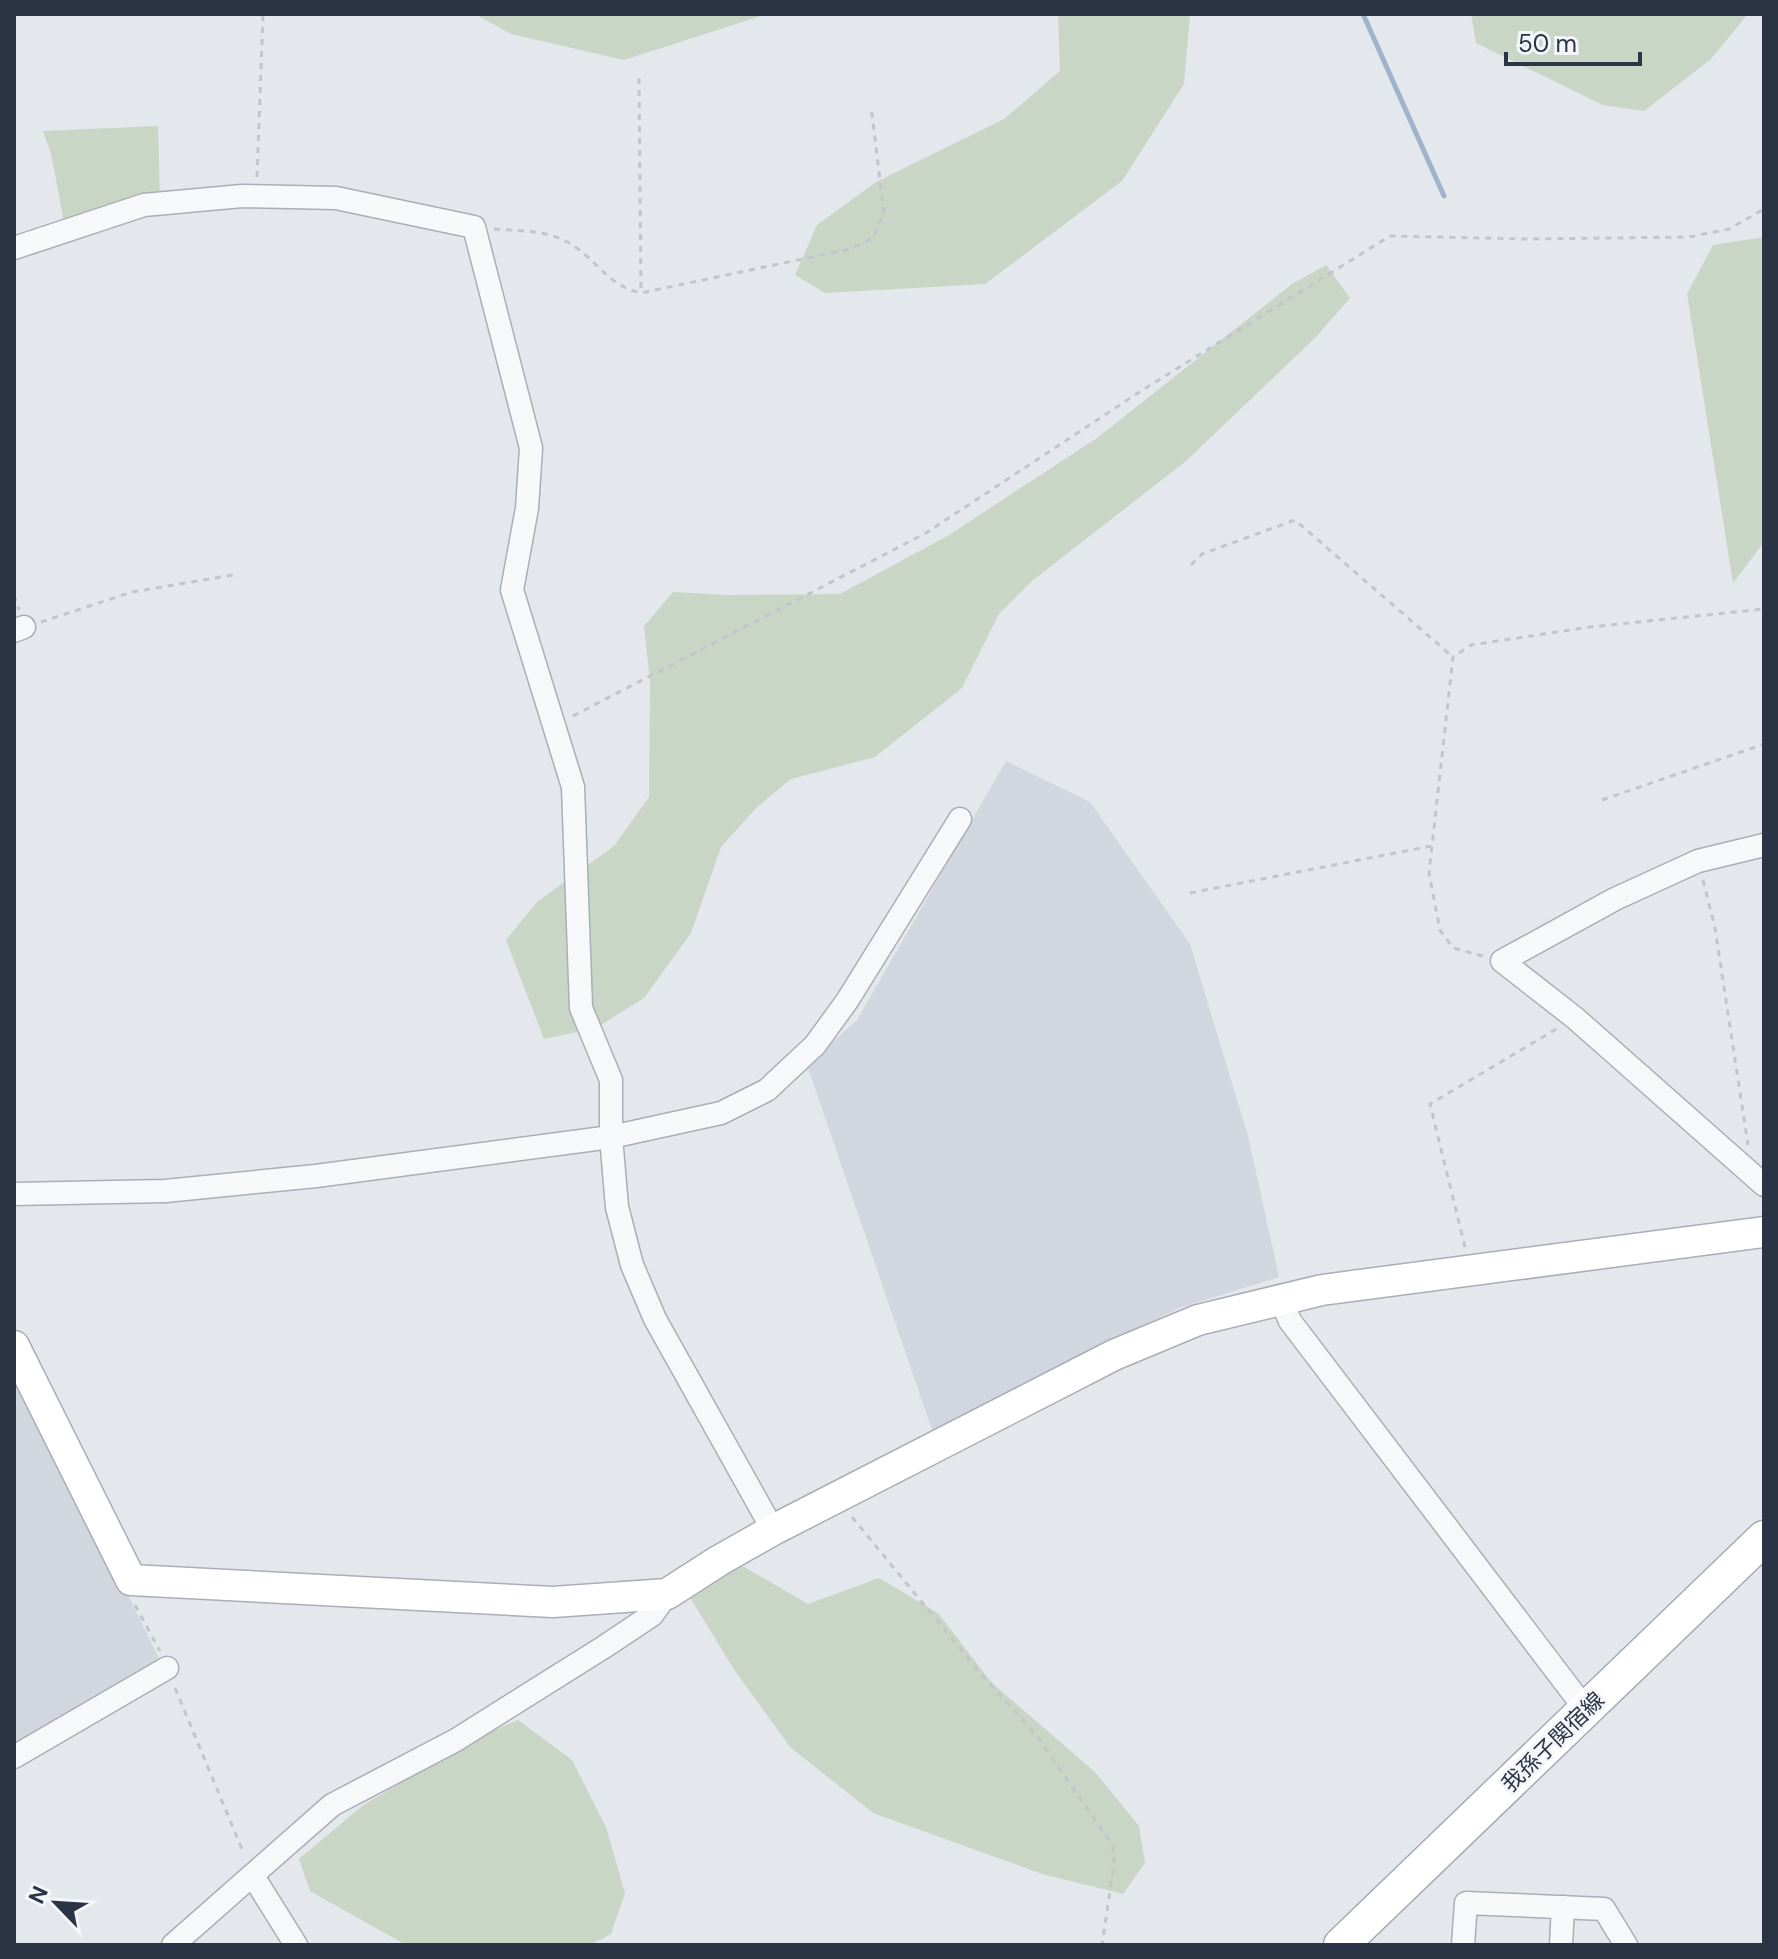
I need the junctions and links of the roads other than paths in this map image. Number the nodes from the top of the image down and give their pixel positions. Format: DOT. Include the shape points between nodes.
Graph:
graph roads {
  1 [pos="14,248"];
  2 [pos="960,819"];
  3 [pos="1764,845"];
  4 [pos="611,1137"];
  5 [pos="1758,1180"];
  6 [pos="14,1194"];
  7 [pos="1764,1232"];
  8 [pos="1280,1298"];
  9 [pos="14,1346"];
  10 [pos="773,1530"];
  11 [pos="1764,1538"];
  12 [pos="667,1594"];
  13 [pos="167,1668"];
  14 [pos="1586,1710"];
  15 [pos="14,1757"];
  16 [pos="253,1876"];
  17 [pos="1563,1907"];
  18 [pos="173,1945"];
  19 [pos="296,1945"];
  20 [pos="1341,1945"];
  21 [pos="1463,1945"];
  22 [pos="1561,1945"];
  23 [pos="1626,1945"];
  1 -- 4 [label="street" via="144,205 256,196 336,198 474,227 531,448 512,590 573,787 581,1008 611,1080"];
  2 -- 4 [label="street" via="847,1001 790,1070 767,1090 721,1113"];
  3 -- 5 [label="street" via="1698,861 1502,961 1575,1018"];
  4 -- 6 [label="street" via="180,1189"];
  4 -- 10 [label="street" via="617,1207 632,1265 655,1319"];
  7 -- 8 [label="street"];
  8 -- 10 [label="street" via="1198,1320 1114,1355"];
  8 -- 14 [label="street" via="1290,1321"];
  9 -- 12 [label="street" via="131,1580 553,1602"];
  10 -- 12 [label="street"];
  11 -- 14 [label="main road, 我孫子関宿線"];
  12 -- 16 [label="street" via="652,1615 564,1673 456,1740 332,1805"];
  13 -- 15 [label="street"];
  14 -- 20 [label="main road, 我孫子関宿線"];
  16 -- 18 [label="street"];
  16 -- 19 [label="street"];
  17 -- 21 [label="street" via="1466,1903"];
  17 -- 22 [label="street"];
  17 -- 23 [label="street" via="1604,1909"];
}
